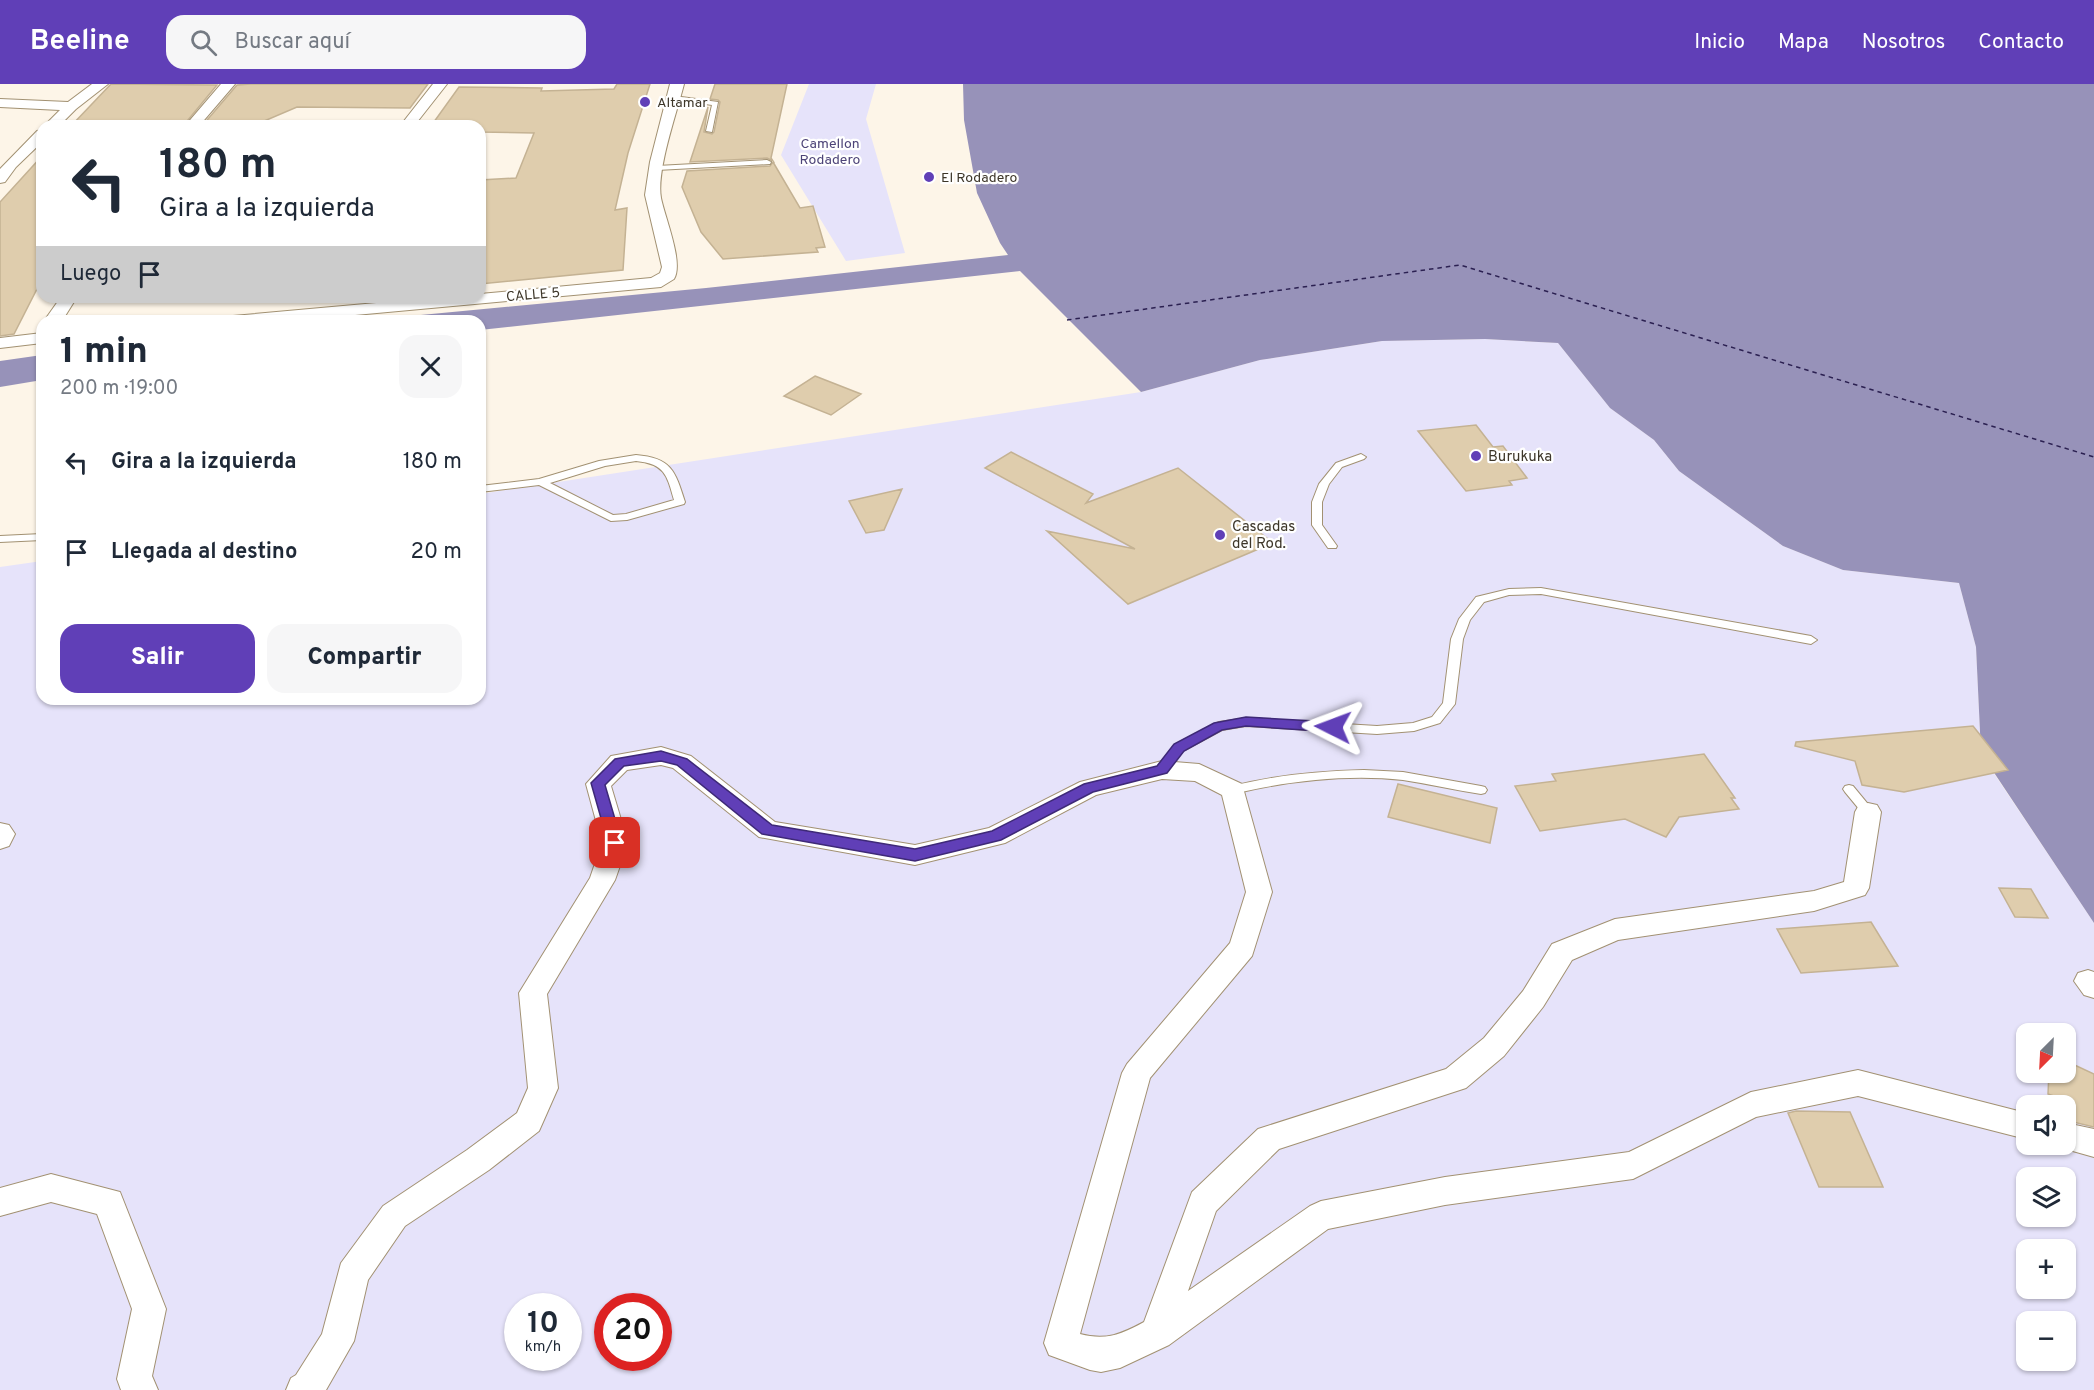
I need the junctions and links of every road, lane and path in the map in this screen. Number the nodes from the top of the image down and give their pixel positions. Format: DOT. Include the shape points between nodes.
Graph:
graph roads {
  1 [pos="101,84"];
  2 [pos="228,84"];
  3 [pos="440,84"];
  4 [pos="675,91"];
  5 [pos="0,103"];
  6 [pos="71,106"];
  7 [pos="57,120"];
  8 [pos="197,120"];
  9 [pos="412,120"];
  10 [pos="710,131"];
  11 [pos="36,139"];
  12 [pos="767,162"];
  13 [pos="5,165"];
  14 [pos="657,168"];
  15 [pos="0,179"];
  16 [pos="486,294"];
  17 [pos="353,303"];
  18 [pos="338,304"];
  19 [pos="270,315"];
  20 [pos="36,339"];
  21 [pos="0,343"];
  22 [pos="1361,457"];
  23 [pos="541,482"];
  24 [pos="486,488"];
  25 [pos="36,537"];
  26 [pos="0,539"];
  27 [pos="1332,546"];
  28 [pos="1812,640"];
  29 [pos="1162,770"];
  30 [pos="1849,789"];
  31 [pos="1233,790"];
  32 [pos="1480,790"];
  33 [pos="1868,812"];
  34 [pos="0,832"];
  35 [pos="0,839"];
  36 [pos="2016,1123"];
  37 [pos="2076,1138"];
  38 [pos="2094,1143"];
  39 [pos="0,1202"];
  40 [pos="1157,1333"];
  41 [pos="141,1390"];
  42 [pos="303,1390"];
  1 -- 6 [label="street"];
  2 -- 8 [label="street"];
  3 -- 9 [label="street"];
  4 -- 10 [label="lane" via="716,103"];
  4 -- 14 [label="street"];
  5 -- 6 [label="street"];
  6 -- 7 [label="street"];
  11 -- 13 [label="street"];
  12 -- 14 [label="lane"];
  13 -- 15 [label="street"];
  14 -- 16 [label="street, CALLE 5" via="653,195 670,267 668,276 655,283"];
  17 -- 18 [label="street, CALLE 5"];
  18 -- 19 [label="street, CALLE 5"];
  20 -- 21 [label="street"];
  22 -- 27 [label="lane" via="1339,465 1324,484 1317,502 1317,525"];
  23 -- 23 [label="lane" via="611,518 680,502 669,471 643,458 620,459"];
  23 -- 24 [label="lane"];
  25 -- 26 [label="lane"];
  28 -- 29 [label="lane" via="1541,591 1509,592 1480,599 1465,619 1457,639 1449,704 1436,720 1414,728 1377,730 1246,722 1219,726 1179,748"];
  29 -- 31 [label="street" via="1199,773"];
  29 -- 42 [label="street" via="1089,788 996,836 915,855 768,830 682,762 661,756 620,762 598,783 615,843 602,880 533,993 543,1088 528,1122 394,1216 353,1274 337,1341"];
  30 -- 33 [label="lane"];
  31 -- 32 [label="lane" via="1331,776 1401,776"];
  31 -- 40 [label="street" via="1260,891 1242,948 1137,1073 1061,1343 1086,1354 1115,1355"];
  33 -- 40 [label="street" via="1856,888 1814,901 1615,930 1562,952 1533,999 1494,1047 1456,1079 1269,1139 1203,1202"];
  34 -- 35 [label="street"];
  36 -- 40 [label="street" via="1858,1083 1751,1105 1633,1165 1445,1191 1321,1215"];
  37 -- 38 [label="street"];
  39 -- 41 [label="street" via="51,1188 110,1202 149,1309 134,1379"];
}
